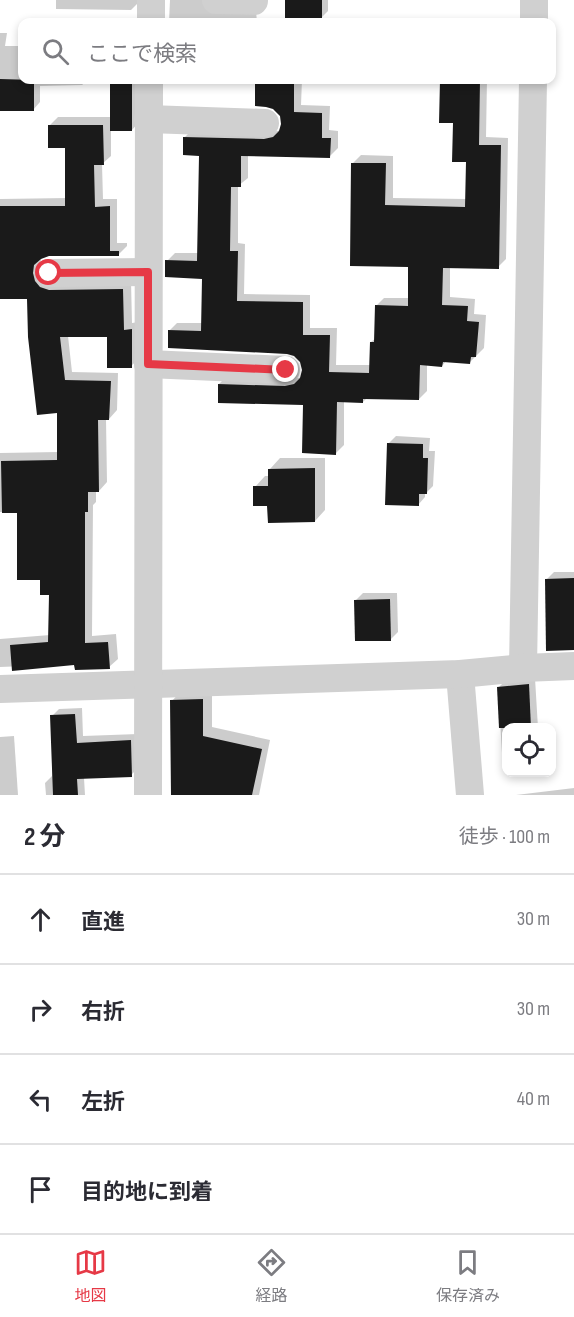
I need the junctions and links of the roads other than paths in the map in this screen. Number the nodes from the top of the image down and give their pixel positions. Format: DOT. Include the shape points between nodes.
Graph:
graph roads {
  1 [pos="151,0"];
  2 [pos="216,0"];
  3 [pos="534,0"];
  4 [pos="254,1"];
  5 [pos="151,18"];
  6 [pos="534,18"];
  7 [pos="149,84"];
  8 [pos="533,84"];
  9 [pos="148,119"];
  10 [pos="265,123"];
  11 [pos="148,272"];
  12 [pos="49,273"];
  13 [pos="148,364"];
  14 [pos="286,370"];
  15 [pos="574,666"];
  16 [pos="523,668"];
  17 [pos="460,674"];
  18 [pos="148,684"];
  19 [pos="0,688"];
  20 [pos="148,795"];
  21 [pos="470,795"];
  1 -- 5 [label="street"];
  2 -- 4 [label="street"];
  3 -- 6 [label="street"];
  7 -- 9 [label="street"];
  8 -- 16 [label="street"];
  9 -- 10 [label="street"];
  9 -- 11 [label="street"];
  11 -- 12 [label="street"];
  11 -- 13 [label="street"];
  13 -- 14 [label="street"];
  13 -- 18 [label="street"];
  15 -- 16 [label="street"];
  16 -- 17 [label="street"];
  17 -- 18 [label="street"];
  17 -- 21 [label="street"];
  18 -- 19 [label="street"];
  18 -- 20 [label="street"];
}
